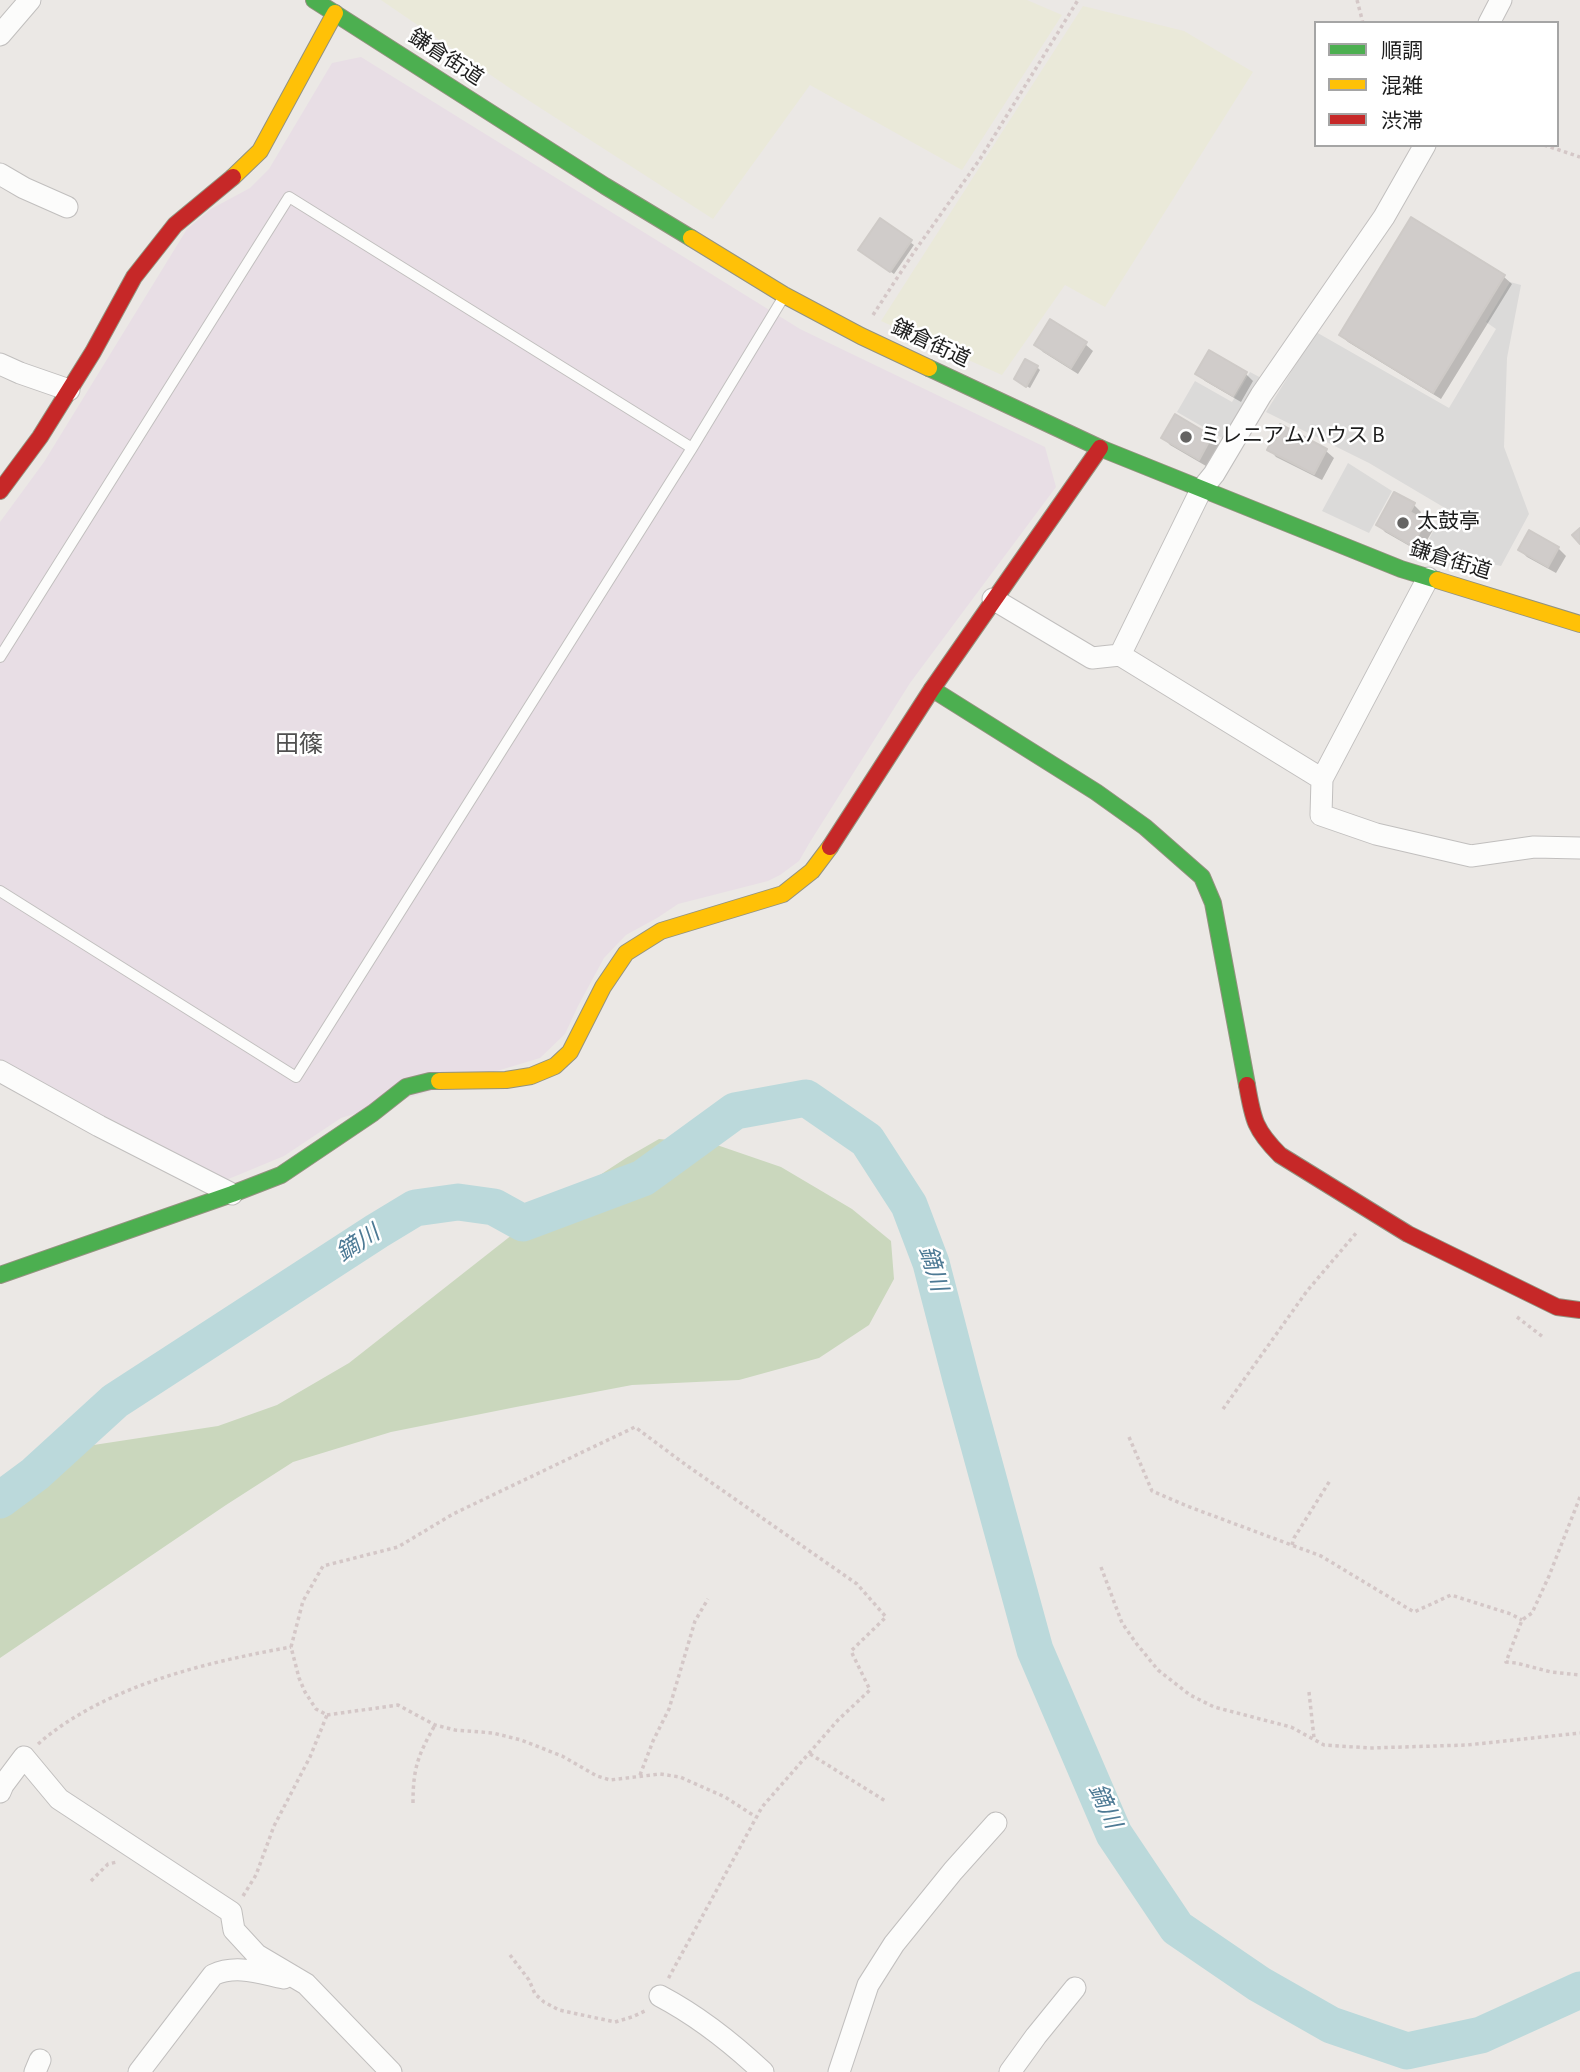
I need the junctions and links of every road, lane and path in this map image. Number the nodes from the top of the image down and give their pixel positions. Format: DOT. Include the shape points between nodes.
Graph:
graph roads {
  1 [pos="30,0"];
  2 [pos="314,0"];
  3 [pos="1078,0"];
  4 [pos="1357,0"];
  5 [pos="1501,0"];
  6 [pos="337,7"];
  7 [pos="1362,21"];
  8 [pos="1490,21"];
  9 [pos="0,35"];
  10 [pos="1423,147"];
  11 [pos="1550,147"];
  12 [pos="1580,158"];
  13 [pos="0,174"];
  14 [pos="67,208"];
  15 [pos="784,295"];
  16 [pos="861,336"];
  17 [pos="0,364"];
  18 [pos="69,390"];
  19 [pos="692,448"];
  20 [pos="1100,448"];
  21 [pos="1201,490"];
  22 [pos="0,491"];
  23 [pos="1428,578"];
  24 [pos="993,599"];
  25 [pos="1580,624"];
  26 [pos="1119,655"];
  27 [pos="0,657"];
  28 [pos="932,689"];
  29 [pos="1322,779"];
  30 [pos="1580,848"];
  31 [pos="0,891"];
  32 [pos="0,1071"];
  33 [pos="232,1194"];
  34 [pos="1357,1231"];
  35 [pos="0,1275"];
  36 [pos="1580,1310"];
  37 [pos="1223,1409"];
  38 [pos="1129,1437"];
  39 [pos="1331,1479"];
  40 [pos="1580,1497"];
  41 [pos="1292,1545"];
  42 [pos="1101,1567"];
  43 [pos="708,1599"];
  44 [pos="1522,1620"];
  45 [pos="291,1647"];
  46 [pos="1580,1675"];
  47 [pos="1309,1692"];
  48 [pos="327,1716"];
  49 [pos="435,1725"];
  50 [pos="1580,1733"];
  51 [pos="1314,1738"];
  52 [pos="810,1754"];
  53 [pos="24,1757"];
  54 [pos="640,1775"];
  55 [pos="0,1792"];
  56 [pos="413,1802"];
  57 [pos="887,1802"];
  58 [pos="756,1817"];
  59 [pos="996,1823"];
  60 [pos="146,1856"];
  61 [pos="90,1881"];
  62 [pos="231,1912"];
  63 [pos="510,1955"];
  64 [pos="306,1984"];
  65 [pos="1075,1988"];
  66 [pos="660,1996"];
  67 [pos="139,2072"];
  68 [pos="391,2072"];
  69 [pos="763,2072"];
  70 [pos="839,2072"];
  71 [pos="1010,2072"];
  1 -- 9 [label="street"];
  2 -- 6 [label="street, 鎌倉街道"];
  3 -- 16 [label="path" via="980,159"];
  4 -- 7 [label="path"];
  5 -- 8 [label="street"];
  6 -- 15 [label="street, 鎌倉街道" via="605,186"];
  6 -- 18 [label="street" via="260,151 176,225 134,277"];
  10 -- 21 [label="street" via="1384,217"];
  11 -- 12 [label="path"];
  13 -- 14 [label="street"];
  15 -- 16 [label="street, 鎌倉街道"];
  15 -- 19 [label="lane"];
  16 -- 20 [label="street, 鎌倉街道"];
  17 -- 18 [label="street"];
  18 -- 22 [label="street"];
  19 -- 27 [label="lane" via="289,197"];
  19 -- 31 [label="lane" via="296,1077"];
  20 -- 21 [label="street, 鎌倉街道"];
  20 -- 24 [label="street"];
  21 -- 23 [label="street, 鎌倉街道"];
  21 -- 26 [label="street"];
  23 -- 25 [label="street, 鎌倉街道"];
  23 -- 29 [label="street"];
  24 -- 26 [label="street" via="1091,658"];
  24 -- 28 [label="street"];
  26 -- 29 [label="street"];
  28 -- 33 [label="street" via="813,871 783,894 661,931 626,953 570,1052 555,1066 519,1078 430,1081 406,1087 281,1175"];
  28 -- 36 [label="street" via="1096,792 1202,877 1213,903 1253,1121 1280,1155 1408,1234 1557,1307"];
  29 -- 30 [label="street" via="1321,815 1376,834 1471,856 1534,847"];
  32 -- 33 [label="street"];
  33 -- 35 [label="street"];
  34 -- 37 [label="path" via="1307,1291"];
  38 -- 41 [label="path" via="1153,1490"];
  39 -- 41 [label="path"];
  40 -- 44 [label="path" via="1532,1613"];
  41 -- 44 [label="path" via="1321,1556 1414,1612 1451,1595"];
  42 -- 51 [label="path" via="1122,1623 1158,1670 1214,1707 1291,1727"];
  43 -- 54 [label="path" via="695,1621 669,1709"];
  44 -- 46 [label="path" via="1506,1662"];
  45 -- 48 [label="path" via="305,1692"];
  45 -- 52 [label="path" via="303,1601 323,1566 398,1547 453,1514 635,1427 857,1584 886,1617 851,1651 870,1690"];
  45 -- 53 [label="path" via="184,1670 125,1693 70,1719"];
  47 -- 51 [label="path"];
  48 -- 49 [label="path" via="398,1705"];
  48 -- 62 [label="path" via="274,1826 256,1875"];
  49 -- 54 [label="path" via="521,1740 610,1780"];
  49 -- 56 [label="path" via="416,1765"];
  50 -- 51 [label="path" via="1467,1745 1370,1748 1324,1745"];
  52 -- 57 [label="path"];
  52 -- 58 [label="path"];
  53 -- 55 [label="street"];
  53 -- 60 [label="street" via="59,1799"];
  54 -- 58 [label="path" via="680,1777"];
  58 -- 66 [label="path"];
  59 -- 70 [label="street" via="894,1944 868,1985"];
  60 -- 61 [label="path" via="108,1864"];
  60 -- 62 [label="street"];
  62 -- 64 [label="street" via="234,1930 257,1955"];
  63 -- 66 [label="path" via="535,1994 559,2010 615,2022 648,2009"];
  64 -- 67 [label="street" via="239,1969 222,1970 213,1975"];
  64 -- 68 [label="street"];
  65 -- 71 [label="street"];
  66 -- 69 [label="street" via="730,2041"];
}
